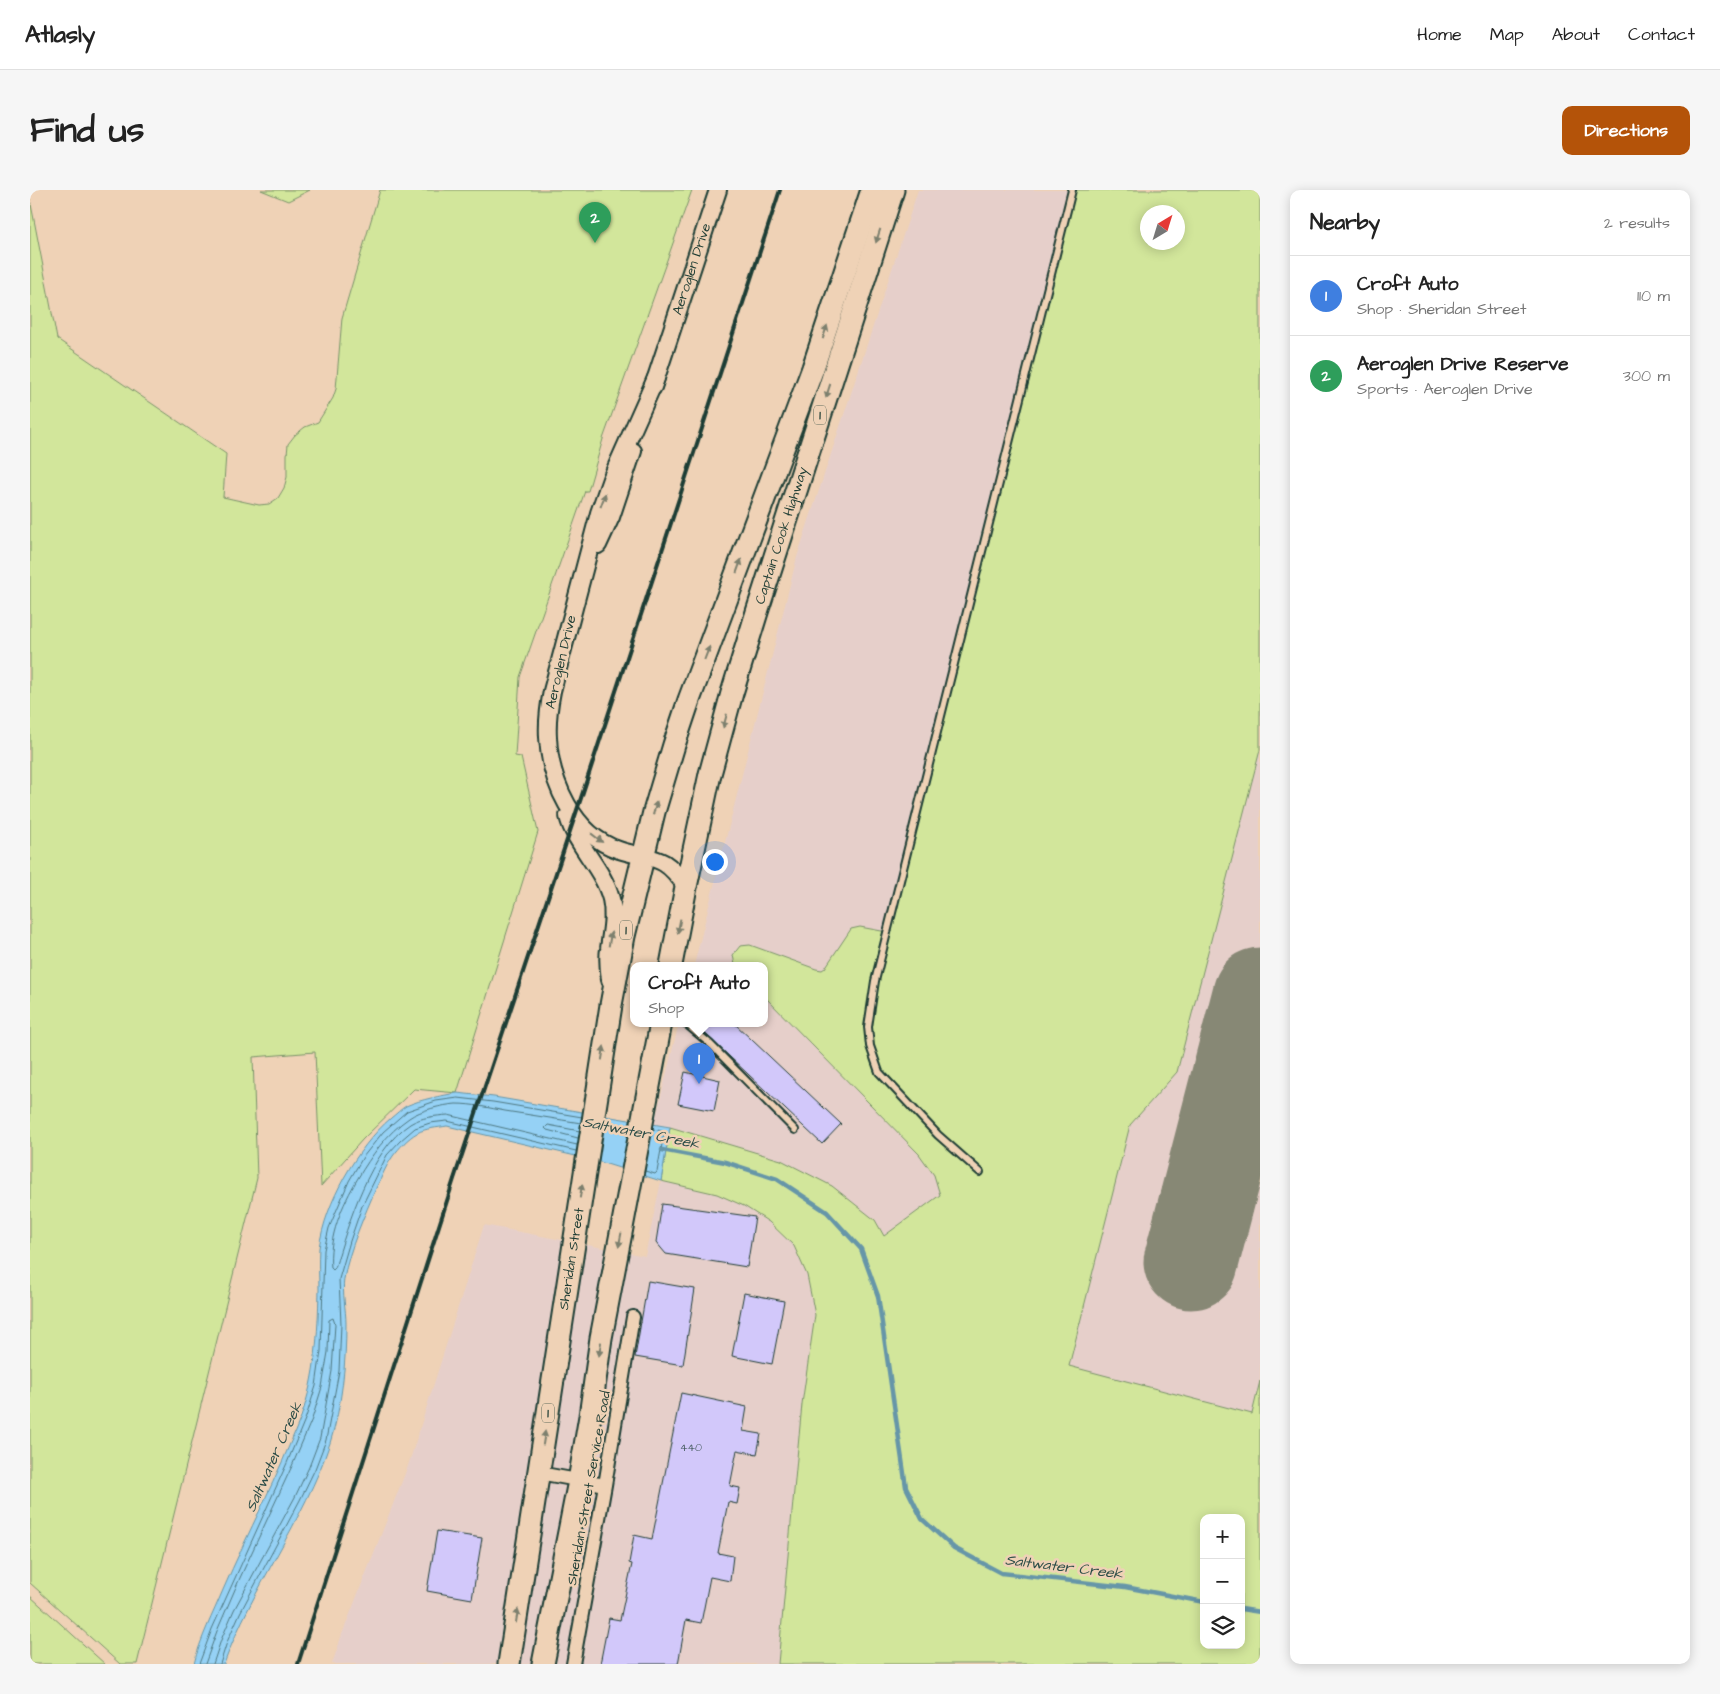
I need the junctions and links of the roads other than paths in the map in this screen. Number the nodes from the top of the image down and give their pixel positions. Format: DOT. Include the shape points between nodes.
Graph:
graph roads {
  1 [pos="718,190"];
  2 [pos="872,190"];
  3 [pos="892,190"];
  4 [pos="1072,190"];
  5 [pos="565,802"];
  6 [pos="644,855"];
  7 [pos="686,887"];
  8 [pos="673,962"];
  9 [pos="611,1005"];
  10 [pos="660,1027"];
  11 [pos="689,1027"];
  12 [pos="795,1130"];
  13 [pos="980,1172"];
  14 [pos="633,1317"];
  15 [pos="539,1473"];
  16 [pos="579,1481"];
  17 [pos="605,1485"];
  18 [pos="509,1664"];
  19 [pos="543,1664"];
  20 [pos="573,1664"];
  1 -- 5 [label="street, Aeroglen Drive" via="614,508 580,581 552,691 548,736 555,776"];
  6 -- 2 [label="highway, Captain Cook Highway / 1, one-way" via="689,700 813,368"];
  3 -- 7 [label="highway, Captain Cook Highway / 1, one-way" via="744,654 710,774"];
  4 -- 13 [label="lane" via="875,981 868,1027 870,1046 879,1072 938,1135"];
  5 -- 6 [label="street, Aeroglen Drive, one-way" via="574,818 604,843 618,850"];
  9 -- 5 [label="street, Aeroglen Drive, one-way" via="608,950 613,911 611,898 598,870 571,828"];
  6 -- 7 [label="street, Aeroglen Drive" via="672,868"];
  6 -- 9 [label="highway, Sheridan Street / 1"];
  7 -- 8 [label="highway, 1, one-way"];
  15 -- 9 [label="highway, Sheridan Street / 1, one-way"];
  10 -- 16 [label="highway, one-way" via="601,1338"];
  11 -- 12 [label="lane"];
  14 -- 17 [label="street, Sheridan Street Service Road"];
  15 -- 16 [label="street"];
  18 -- 15 [label="highway, Sheridan Street / 1, one-way"];
  16 -- 17 [label="street"];
  16 -- 19 [label="highway"];
  17 -- 20 [label="street, Sheridan Street Service Road"];
}
